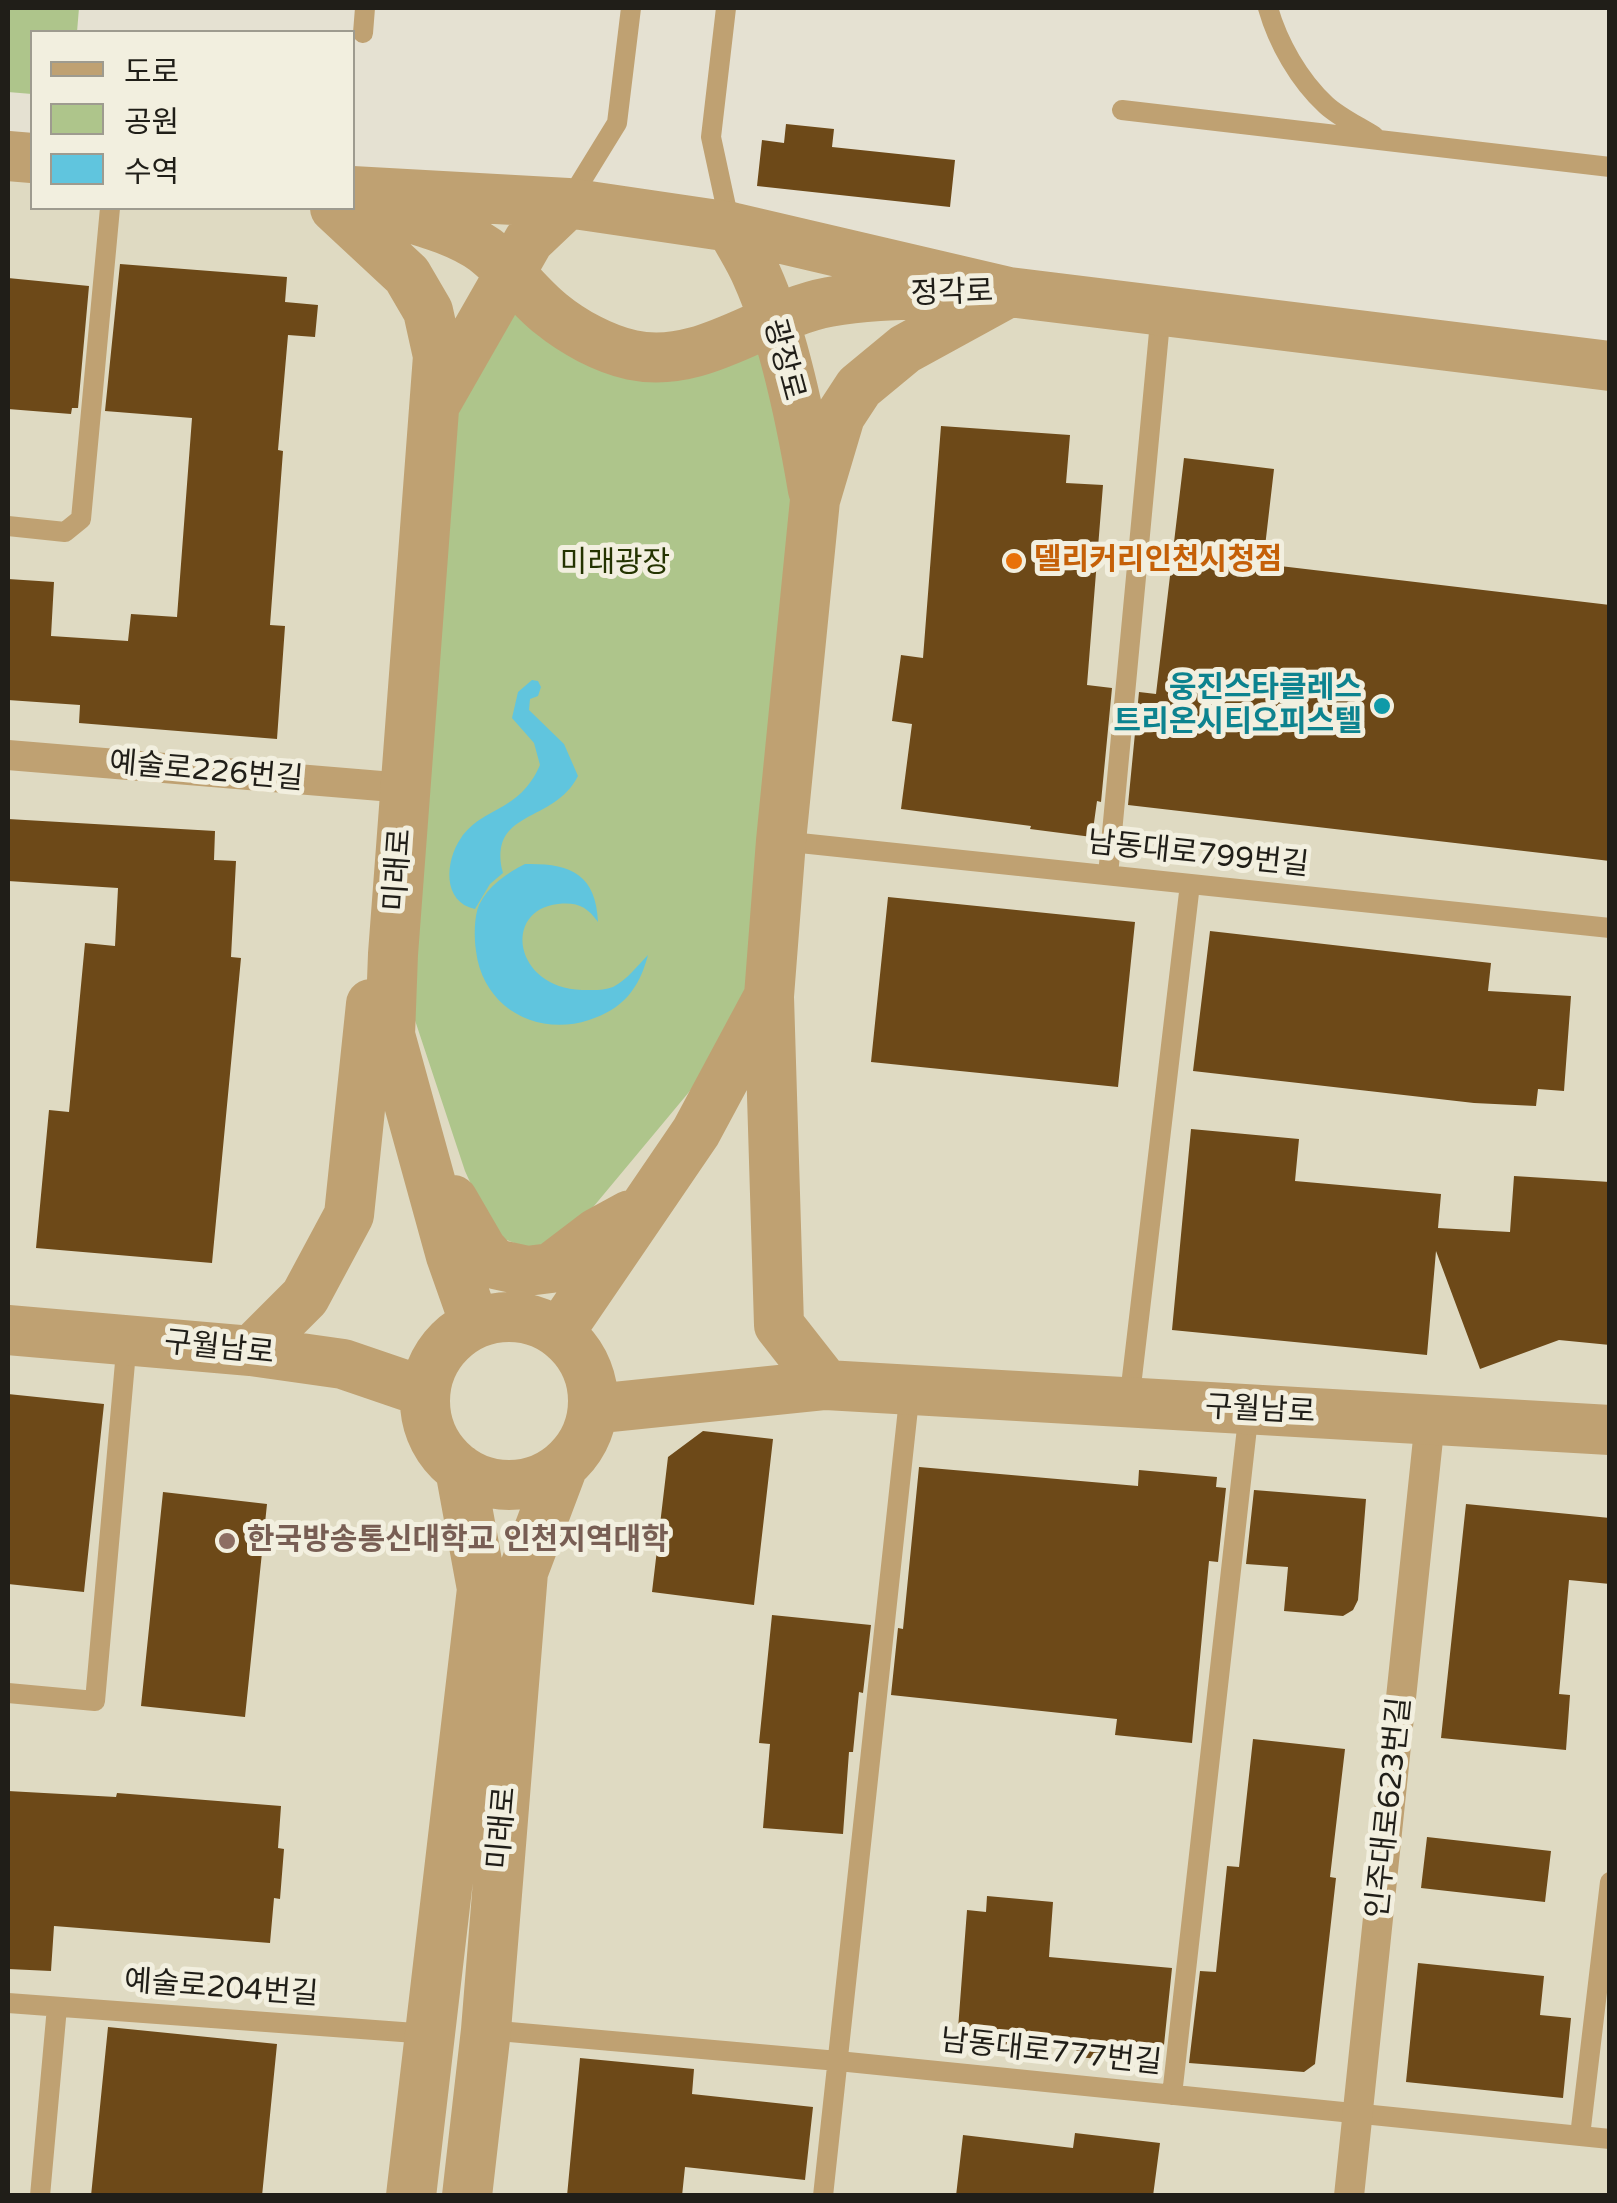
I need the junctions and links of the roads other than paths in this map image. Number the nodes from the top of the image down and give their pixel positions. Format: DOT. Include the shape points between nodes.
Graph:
graph roads {
  1 [pos="365,8"];
  2 [pos="631,8"];
  3 [pos="726,8"];
  4 [pos="1268,8"];
  5 [pos="363,33"];
  6 [pos="1122,110"];
  7 [pos="1380,140"];
  8 [pos="1610,166"];
  9 [pos="355,190"];
  10 [pos="355,201"];
  11 [pos="568,203"];
  12 [pos="110,210"];
  13 [pos="337,210"];
  14 [pos="730,227"];
  15 [pos="510,270"];
  16 [pos="1009,292"];
  17 [pos="1160,311"];
  18 [pos="773,321"];
  19 [pos="1610,366"];
  20 [pos="435,405"];
  21 [pos="815,500"];
  22 [pos="8,526"];
  23 [pos="8,755"];
  24 [pos="405,788"];
  25 [pos="781,841"];
  26 [pos="1108,875"];
  27 [pos="1190,884"];
  28 [pos="1610,928"];
  29 [pos="392,954"];
  30 [pos="769,996"];
  31 [pos="427,1166"];
  32 [pos="648,1205"];
  33 [pos="475,1324"];
  34 [pos="8,1330"];
  35 [pos="559,1333"];
  36 [pos="127,1340"];
  37 [pos="251,1351"];
  38 [pos="826,1385"];
  39 [pos="910,1390"];
  40 [pos="426,1392"];
  41 [pos="1128,1403"];
  42 [pos="594,1409"];
  43 [pos="1249,1410"];
  44 [pos="1430,1420"];
  45 [pos="1610,1430"];
  46 [pos="562,1466"];
  47 [pos="460,1469"];
  48 [pos="8,1693"];
  49 [pos="1610,1882"];
  50 [pos="8,2003"];
  51 [pos="58,2007"];
  52 [pos="486,2030"];
  53 [pos="429,2034"];
  54 [pos="838,2061"];
  55 [pos="1172,2095"];
  56 [pos="1358,2114"];
  57 [pos="1580,2136"];
  58 [pos="1610,2138"];
  59 [pos="40,2196"];
  60 [pos="411,2196"];
  61 [pos="467,2196"];
  62 [pos="823,2196"];
  63 [pos="1349,2196"];
  1 -- 5 [label="lane"];
  2 -- 11 [label="lane" via="617,123"];
  3 -- 14 [label="lane" via="711,136"];
  4 -- 7 [label="lane" via="1295,67 1326,106"];
  6 -- 7 [label="lane"];
  7 -- 8 [label="lane"];
  9 -- 11 [label="street, 정각로"];
  10 -- 15 [label="street, 정각로" via="480,247"];
  11 -- 14 [label="street, 정각로"];
  11 -- 15 [label="street" via="528,240"];
  12 -- 22 [label="lane" via="81,519 65,532"];
  13 -- 20 [label="street, 미래로" via="407,274 428,311 438,356"];
  14 -- 16 [label="street, 정각로"];
  14 -- 18 [label="street, 광장로"];
  15 -- 18 [label="street, 정각로" via="549,313 633,355 679,356"];
  15 -- 20 [label="street"];
  16 -- 17 [label="street"];
  16 -- 18 [label="street, 정각로" via="827,302"];
  16 -- 21 [label="street" via="905,349 859,388 840,416"];
  17 -- 19 [label="street"];
  17 -- 26 [label="lane"];
  18 -- 21 [label="street, 광장로"];
  20 -- 24 [label="street, 미래로"];
  21 -- 25 [label="street"];
  23 -- 24 [label="street, 예술로226번길"];
  24 -- 29 [label="street, 미래로"];
  25 -- 26 [label="lane, 남동대로799번길"];
  25 -- 30 [label="street"];
  26 -- 27 [label="lane, 남동대로799번길"];
  27 -- 28 [label="lane, 남동대로799번길"];
  27 -- 41 [label="lane"];
  29 -- 31 [label="street, 미래로" via="390,1035"];
  29 -- 37 [label="street" via="373,988 349,1214 305,1297"];
  30 -- 32 [label="street"];
  30 -- 38 [label="street" via="779,1325"];
  31 -- 32 [label="street" via="495,1264 527,1271 551,1268"];
  31 -- 33 [label="street, 미래로"];
  32 -- 35 [label="street"];
  33 -- 35 [label="street" via="518,1317"];
  33 -- 40 [label="street" via="441,1351"];
  34 -- 36 [label="street, 구월남로"];
  35 -- 42 [label="street" via="586,1367"];
  36 -- 37 [label="street, 구월남로"];
  36 -- 48 [label="lane" via="95,1702"];
  37 -- 40 [label="street, 구월남로" via="343,1364"];
  38 -- 39 [label="street, 구월남로"];
  38 -- 42 [label="street, 구월남로"];
  39 -- 41 [label="street, 구월남로"];
  39 -- 54 [label="lane"];
  40 -- 47 [label="street" via="432,1434"];
  41 -- 43 [label="street, 구월남로"];
  42 -- 46 [label="street" via="583,1440"];
  43 -- 44 [label="street, 구월남로"];
  43 -- 55 [label="lane"];
  44 -- 45 [label="street, 구월남로"];
  44 -- 56 [label="street, 인주대로623번길"];
  46 -- 47 [label="street" via="544,1478 512,1484"];
  46 -- 52 [label="street, 미래로" via="523,1572"];
  47 -- 53 [label="street, 미래로" via="482,1589"];
  49 -- 57 [label="lane"];
  50 -- 51 [label="lane, 예술로204번길"];
  51 -- 53 [label="lane, 예술로204번길"];
  51 -- 59 [label="lane"];
  52 -- 54 [label="lane, 남동대로777번길"];
  52 -- 61 [label="street, 미래로"];
  53 -- 60 [label="street, 미래로"];
  54 -- 55 [label="lane, 남동대로777번길"];
  54 -- 62 [label="lane"];
  55 -- 56 [label="lane, 남동대로777번길"];
  56 -- 57 [label="lane, 남동대로777번길"];
  56 -- 63 [label="street, 인주대로623번길"];
  57 -- 58 [label="lane, 남동대로777번길"];
}
